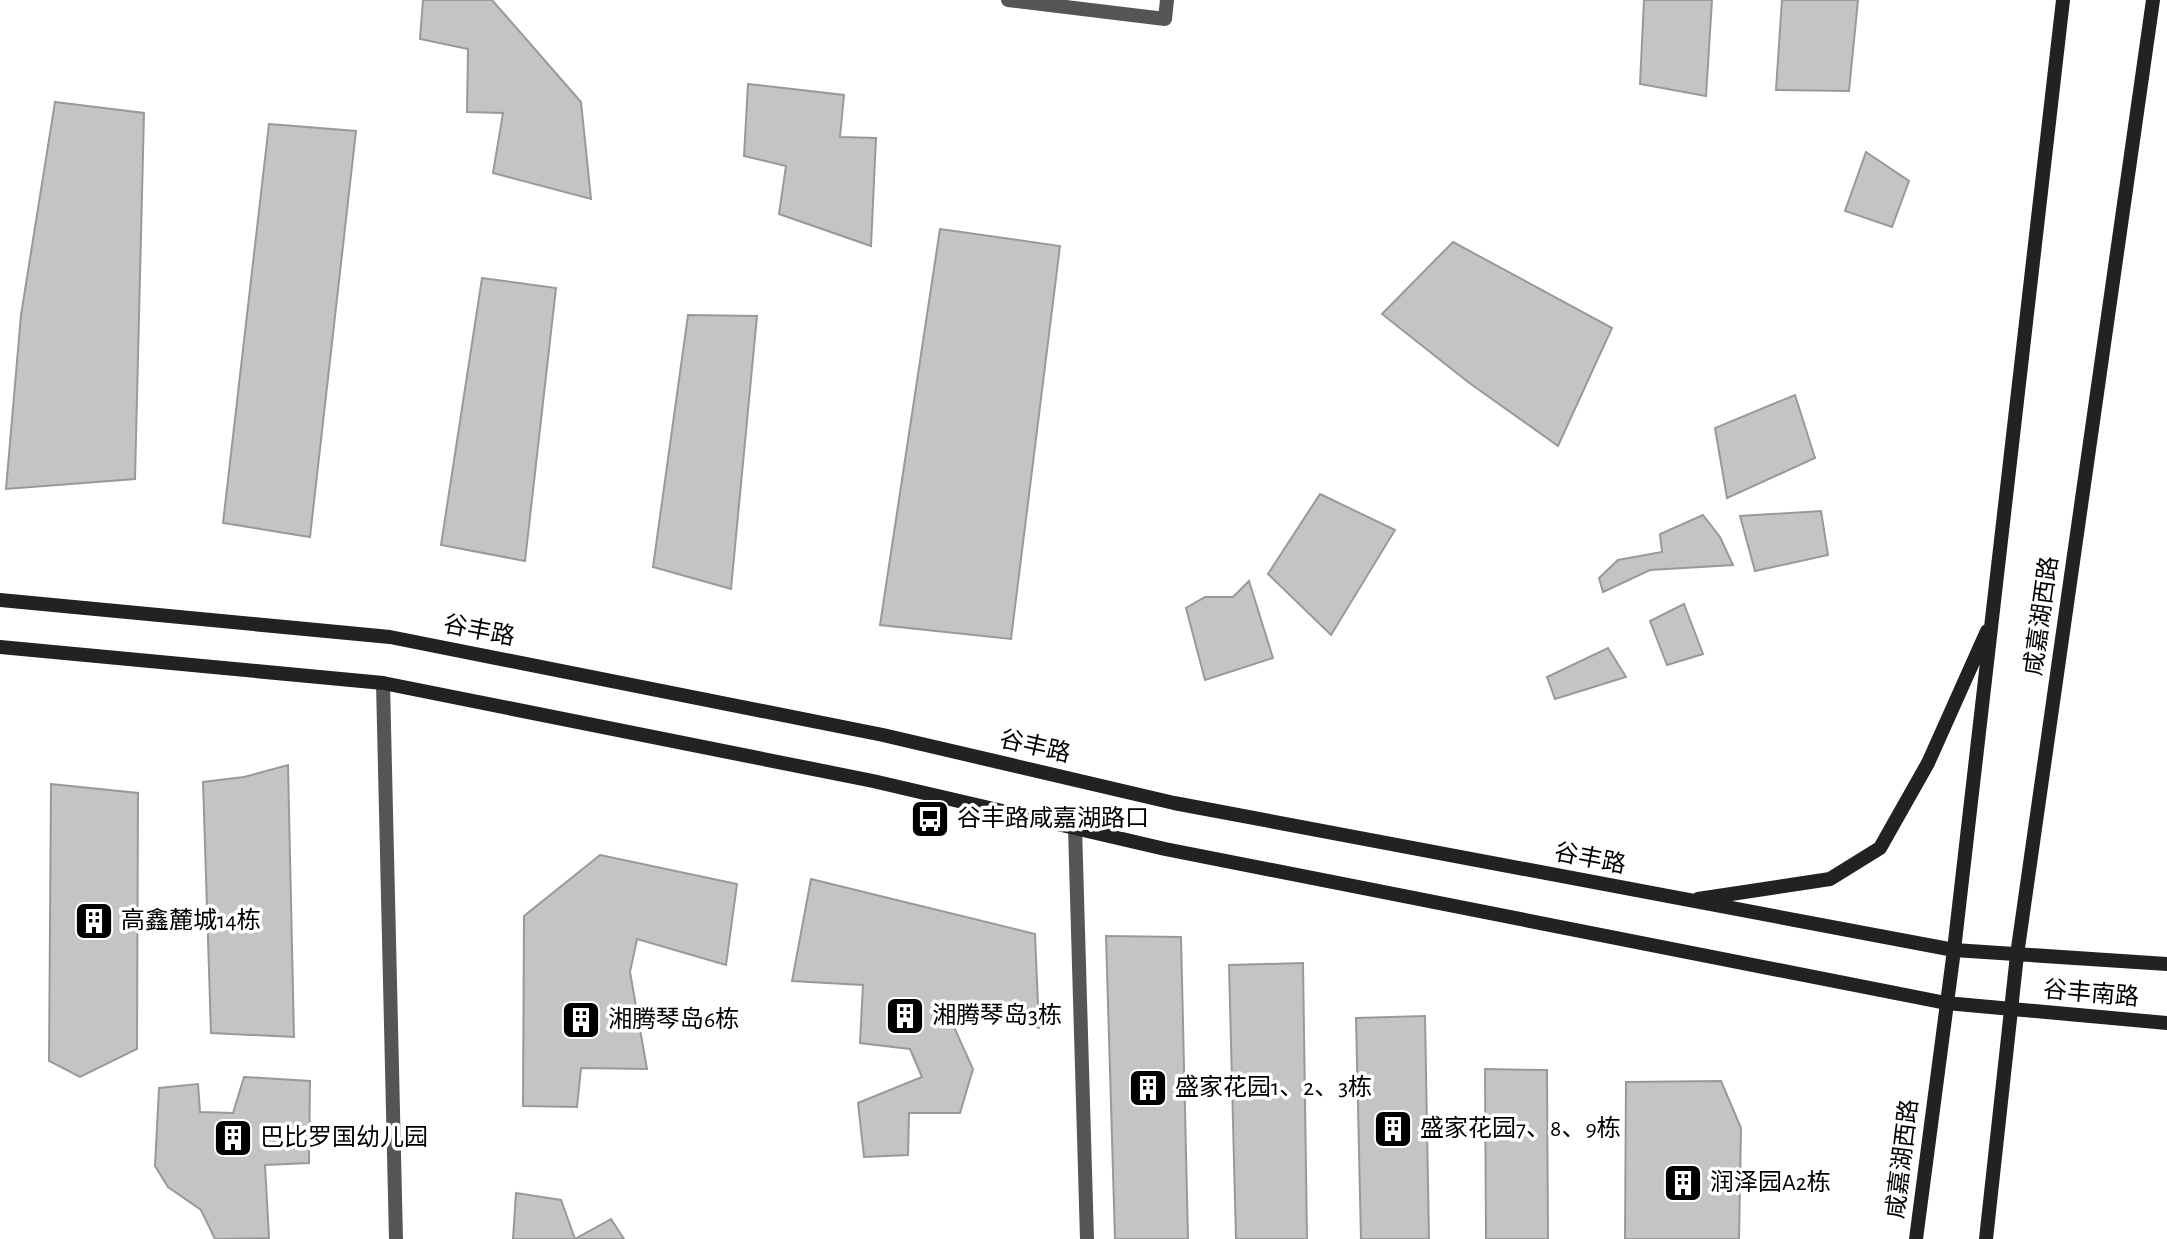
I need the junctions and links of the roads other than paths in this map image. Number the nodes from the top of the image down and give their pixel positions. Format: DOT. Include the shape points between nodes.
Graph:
graph roads {
  1 [pos="1008,0"];
  2 [pos="1167,0"];
  3 [pos="2063,0"];
  4 [pos="2153,0"];
  5 [pos="0,600"];
  6 [pos="1994,617"];
  7 [pos="0,647"];
  8 [pos="383,683"];
  9 [pos="1075,828"];
  10 [pos="1684,901"];
  11 [pos="1954,950"];
  12 [pos="2017,956"];
  13 [pos="2057,957"];
  14 [pos="2167,964"];
  15 [pos="1946,1003"];
  16 [pos="2012,1009"];
  17 [pos="2167,1023"];
  18 [pos="396,1239"];
  19 [pos="1087,1239"];
  20 [pos="1916,1239"];
  21 [pos="1986,1239"];
  1 -- 2 [label="street" via="1165,19"];
  3 -- 6 [label="street, 咸嘉湖西路"];
  4 -- 12 [label="street, 咸嘉湖西路"];
  5 -- 10 [label="street, 谷丰路" via="390,637 883,735 1174,803"];
  6 -- 10 [label="street" via="1928,763 1880,848 1829,880"];
  6 -- 11 [label="street, 咸嘉湖西路"];
  7 -- 8 [label="street"];
  8 -- 9 [label="street" via="873,780"];
  8 -- 18 [label="street"];
  9 -- 15 [label="street"];
  9 -- 19 [label="street"];
  10 -- 11 [label="street, 谷丰路"];
  11 -- 12 [label="street, 谷丰路"];
  11 -- 15 [label="street, 咸嘉湖西路"];
  12 -- 13 [label="street, 谷丰路"];
  12 -- 16 [label="street, 咸嘉湖西路"];
  13 -- 14 [label="street, 谷丰南路"];
  15 -- 16 [label="street"];
  15 -- 20 [label="street, 咸嘉湖西路"];
  16 -- 17 [label="street, 谷丰南路"];
  16 -- 21 [label="street, 咸嘉湖西路"];
}
